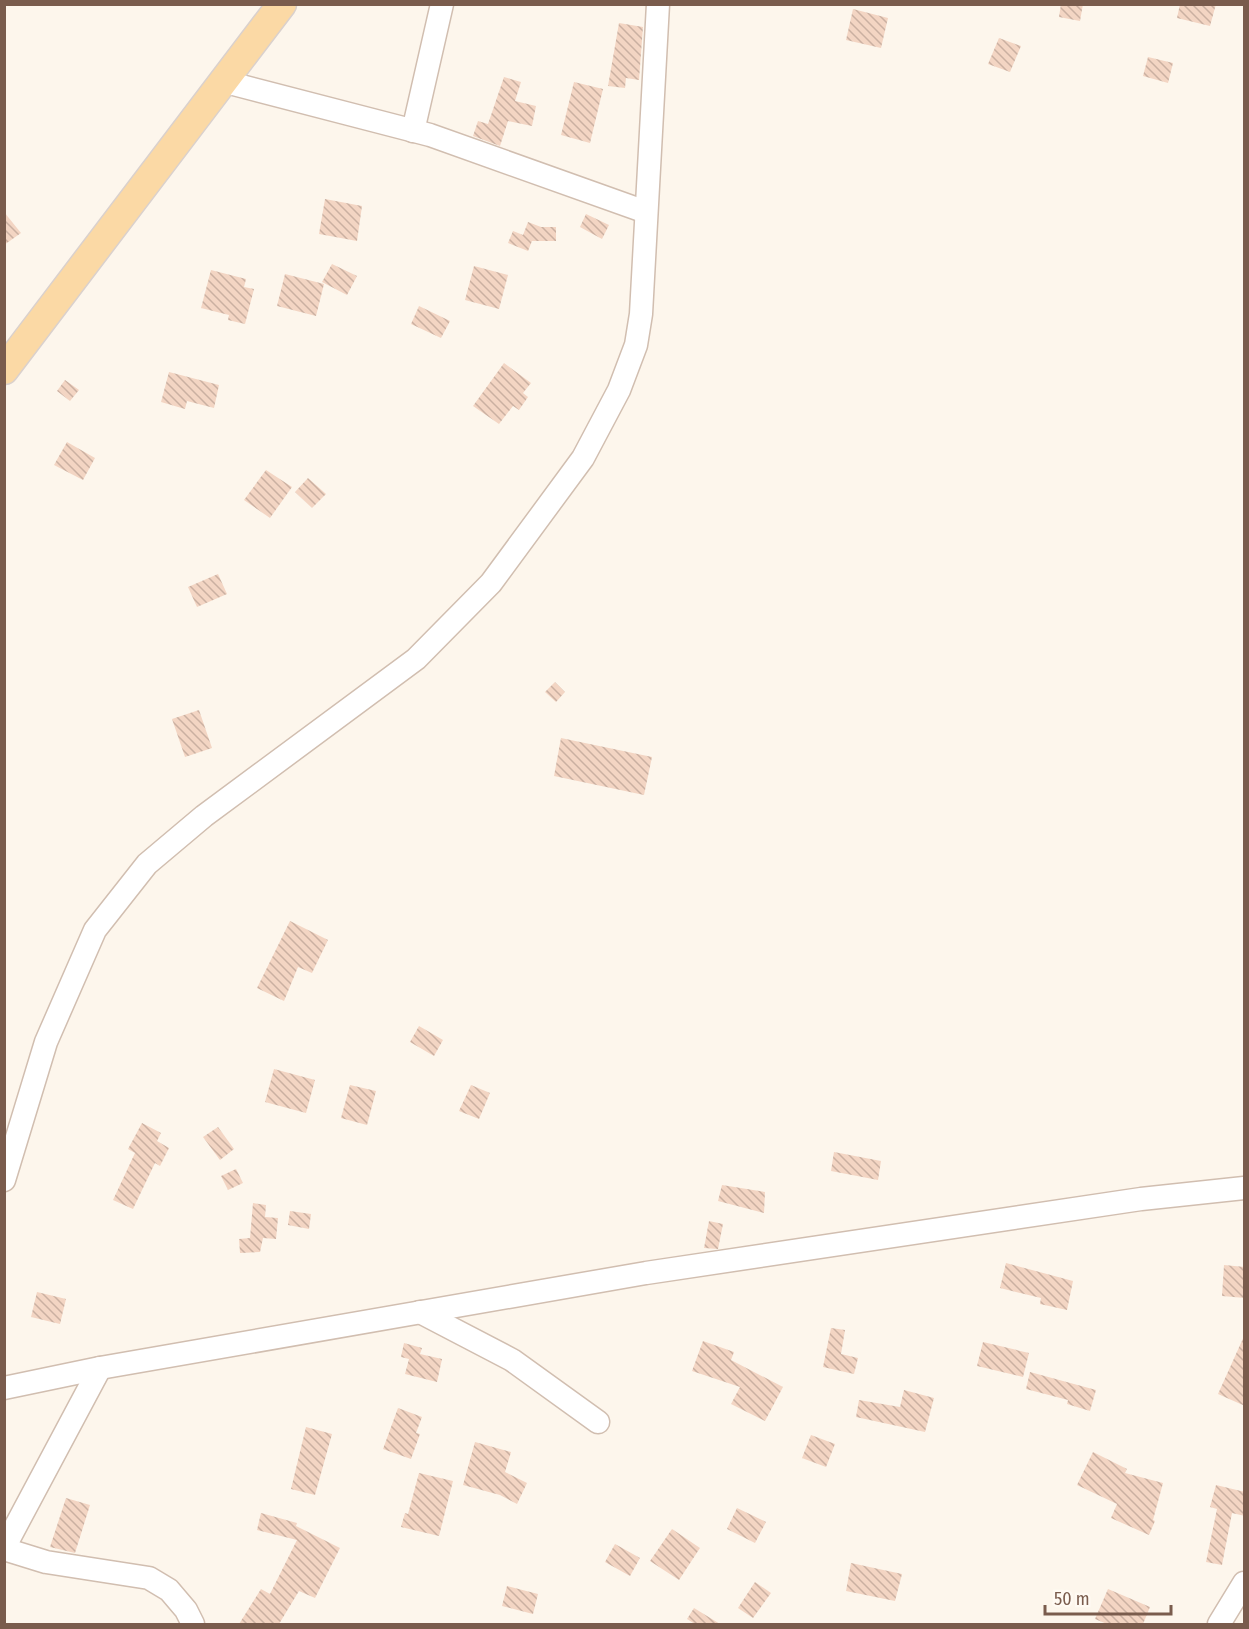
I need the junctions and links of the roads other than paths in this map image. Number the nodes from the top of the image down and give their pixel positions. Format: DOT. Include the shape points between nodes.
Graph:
graph roads {
  1 [pos="282,4"];
  2 [pos="442,4"];
  3 [pos="658,4"];
  4 [pos="222,81"];
  5 [pos="413,131"];
  6 [pos="646,212"];
  7 [pos="4,370"];
  8 [pos="4,1180"];
  9 [pos="1245,1188"];
  10 [pos="420,1312"];
  11 [pos="100,1368"];
  12 [pos="4,1388"];
  13 [pos="598,1422"];
  14 [pos="4,1548"];
  15 [pos="1245,1583"];
  16 [pos="193,1624"];
  17 [pos="1220,1624"];
  1 -- 4 [label="main road"];
  2 -- 5 [label="street"];
  3 -- 6 [label="street"];
  4 -- 5 [label="street"];
  4 -- 7 [label="main road"];
  5 -- 6 [label="street"];
  6 -- 8 [label="street" via="636,345 619,390 584,458 491,583 416,660 204,816 147,864 95,930 46,1042"];
  9 -- 10 [label="street" via="1141,1199 681,1268"];
  10 -- 11 [label="street"];
  10 -- 13 [label="street" via="512,1360"];
  11 -- 12 [label="street"];
  11 -- 14 [label="street"];
  14 -- 16 [label="street" via="45,1562 149,1578 168,1590"];
  15 -- 17 [label="street"];
}
